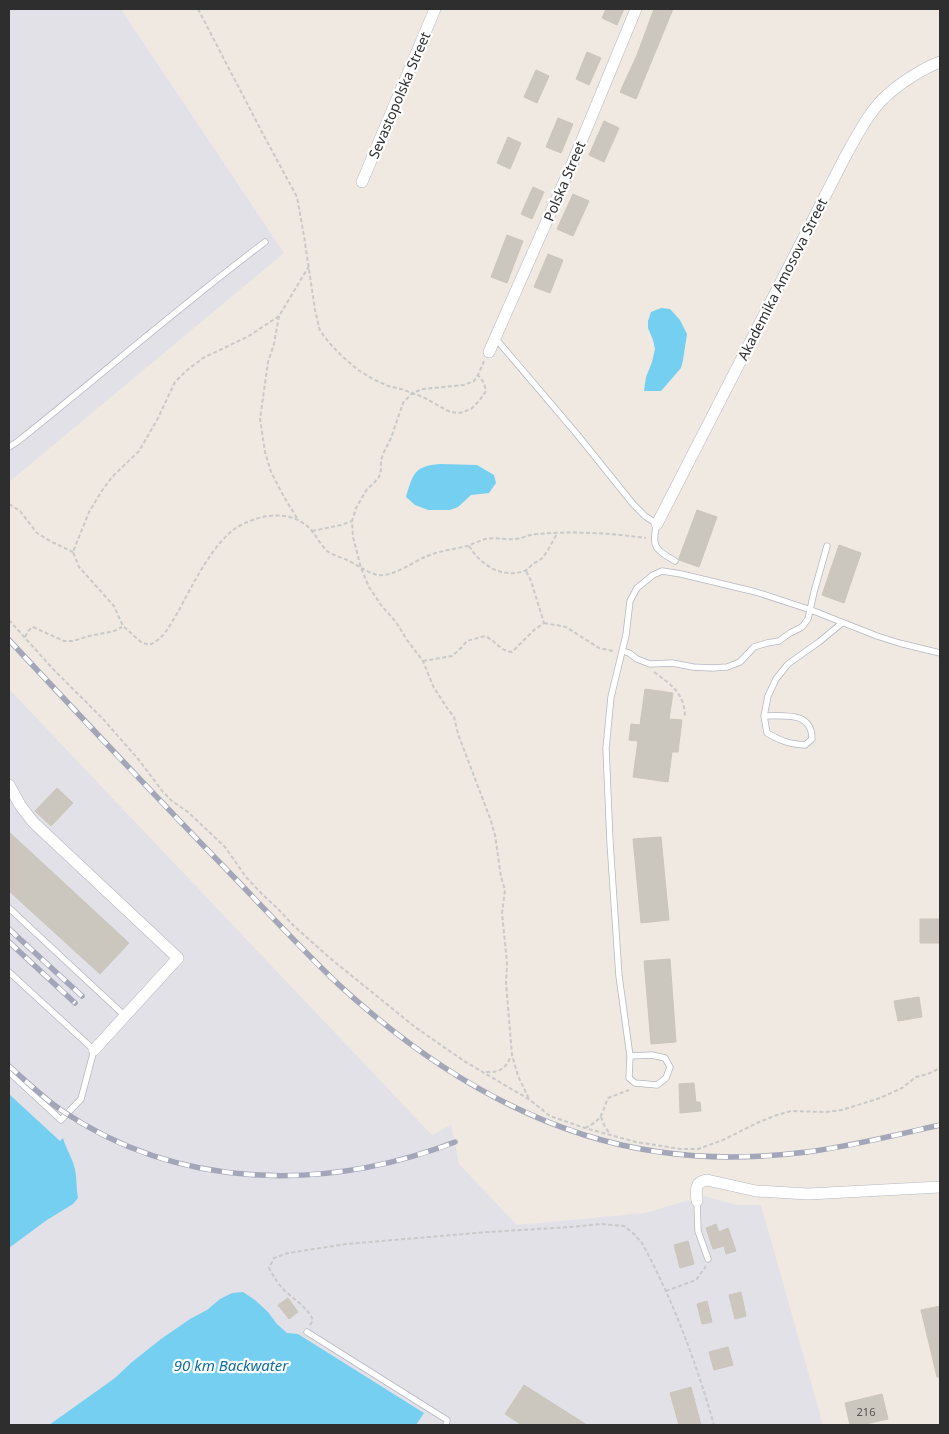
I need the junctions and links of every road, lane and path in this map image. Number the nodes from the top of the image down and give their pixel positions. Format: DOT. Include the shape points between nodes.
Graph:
graph roads {
  1 [pos="198,9"];
  2 [pos="435,9"];
  3 [pos="636,9"];
  4 [pos="940,62"];
  5 [pos="362,182"];
  6 [pos="265,242"];
  7 [pos="309,266"];
  8 [pos="279,316"];
  9 [pos="496,339"];
  10 [pos="489,352"];
  11 [pos="478,375"];
  12 [pos="412,393"];
  13 [pos="9,447"];
  14 [pos="9,504"];
  15 [pos="298,520"];
  16 [pos="352,521"];
  17 [pos="657,524"];
  18 [pos="312,531"];
  19 [pos="557,533"];
  20 [pos="653,539"];
  21 [pos="468,546"];
  22 [pos="827,546"];
  23 [pos="73,552"];
  24 [pos="675,561"];
  25 [pos="360,568"];
  26 [pos="526,571"];
  27 [pos="811,610"];
  28 [pos="9,620"];
  29 [pos="544,623"];
  30 [pos="842,623"];
  31 [pos="123,626"];
  32 [pos="26,637"];
  33 [pos="622,651"];
  34 [pos="940,653"];
  35 [pos="423,661"];
  36 [pos="650,664"];
  37 [pos="764,716"];
  38 [pos="685,718"];
  39 [pos="9,785"];
  40 [pos="9,908"];
  41 [pos="9,972"];
  42 [pos="125,1016"];
  43 [pos="94,1050"];
  44 [pos="512,1055"];
  45 [pos="630,1056"];
  46 [pos="940,1068"];
  47 [pos="9,1072"];
  48 [pos="484,1072"];
  49 [pos="635,1083"];
  50 [pos="530,1100"];
  51 [pos="602,1117"];
  52 [pos="585,1128"];
  53 [pos="610,1134"];
  54 [pos="940,1187"];
  55 [pos="697,1201"];
  56 [pos="708,1259"];
  57 [pos="666,1291"];
  58 [pos="307,1332"];
  59 [pos="446,1425"];
  60 [pos="714,1425"];
  1 -- 7 [label="path" via="297,197"];
  2 -- 5 [label="street, Sevastopolska Street"];
  3 -- 9 [label="street, Polska Street"];
  4 -- 17 [label="street, Akademika Amosova Street" via="883,98 864,123"];
  6 -- 13 [label="lane"];
  7 -- 8 [label="path"];
  7 -- 12 [label="path" via="320,331 332,346 373,379"];
  8 -- 15 [label="path" via="260,419 264,452 271,472"];
  8 -- 23 [label="path" via="249,336 203,358 180,376 138,451 101,492"];
  9 -- 10 [label="street, Polska Street"];
  9 -- 17 [label="lane" via="633,504"];
  10 -- 11 [label="path"];
  11 -- 12 [label="path" via="464,386"];
  11 -- 12 [label="path" via="486,391 471,409 460,413 450,412"];
  12 -- 16 [label="path" via="403,403 381,460 379,477 367,489"];
  14 -- 23 [label="path" via="20,511 37,533"];
  15 -- 18 [label="path"];
  15 -- 31 [label="path" via="273,516 242,524 230,532 219,542 158,641 149,645 141,642"];
  16 -- 18 [label="path"];
  16 -- 25 [label="path" via="352,537"];
  17 -- 20 [label="lane"];
  18 -- 25 [label="path" via="329,553"];
  19 -- 20 [label="path"];
  19 -- 21 [label="path" via="516,539 498,538"];
  19 -- 26 [label="path" via="540,560"];
  20 -- 24 [label="lane" via="655,548"];
  21 -- 25 [label="path" via="446,550 380,576"];
  21 -- 26 [label="path" via="478,559 493,569"];
  22 -- 27 [label="lane"];
  23 -- 31 [label="path" via="79,567 114,606"];
  25 -- 35 [label="path" via="381,605"];
  26 -- 29 [label="path"];
  27 -- 30 [label="lane"];
  27 -- 33 [label="lane" via="756,592 662,571 638,588 630,601"];
  27 -- 36 [label="lane" via="802,628 779,641 754,647 740,662 727,667"];
  28 -- 32 [label="path"];
  29 -- 33 [label="path" via="566,627 599,648"];
  29 -- 35 [label="path" via="512,652 499,648 485,636 467,641 452,656"];
  30 -- 34 [label="lane"];
  30 -- 37 [label="lane" via="788,664 768,696"];
  31 -- 32 [label="path" via="73,641 64,641 33,627"];
  32 -- 48 [label="path" via="103,719 163,792 225,848 261,894 294,926 394,1011"];
  33 -- 36 [label="lane"];
  33 -- 45 [label="lane" via="611,697 606,748 619,976"];
  35 -- 44 [label="path" via="440,698 454,717 495,835 505,890 502,913"];
  36 -- 38 [label="path" via="653,672 680,696"];
  37 -- 37 [label="lane" via="767,733 779,740 805,745 812,739 812,730 806,721 797,717"];
  39 -- 42 [label="street" via="33,822 178,958"];
  40 -- 42 [label="lane"];
  41 -- 43 [label="lane"];
  42 -- 43 [label="street"];
  43 -- 47 [label="lane" via="81,1098 61,1120"];
  44 -- 48 [label="path" via="500,1070"];
  44 -- 50 [label="path"];
  45 -- 49 [label="lane" via="629,1078"];
  45 -- 49 [label="lane" via="665,1058 670,1067 666,1078 657,1085"];
  46 -- 53 [label="path" via="916,1077 880,1098 842,1110 791,1111 698,1149 636,1142"];
  48 -- 50 [label="path"];
  49 -- 51 [label="path" via="630,1090 608,1098"];
  50 -- 52 [label="path" via="550,1116"];
  51 -- 52 [label="path"];
  51 -- 53 [label="path"];
  52 -- 53 [label="path"];
  54 -- 55 [label="street" via="808,1194 756,1191 707,1180 697,1185"];
  55 -- 56 [label="lane" via="698,1231"];
  56 -- 57 [label="path" via="696,1280"];
  57 -- 58 [label="path" via="642,1242 624,1226 614,1224 346,1244 288,1253 274,1258 269,1268 286,1292 310,1313 313,1320"];
  57 -- 60 [label="path" via="679,1318"];
  58 -- 59 [label="lane" via="447,1420"];
}
